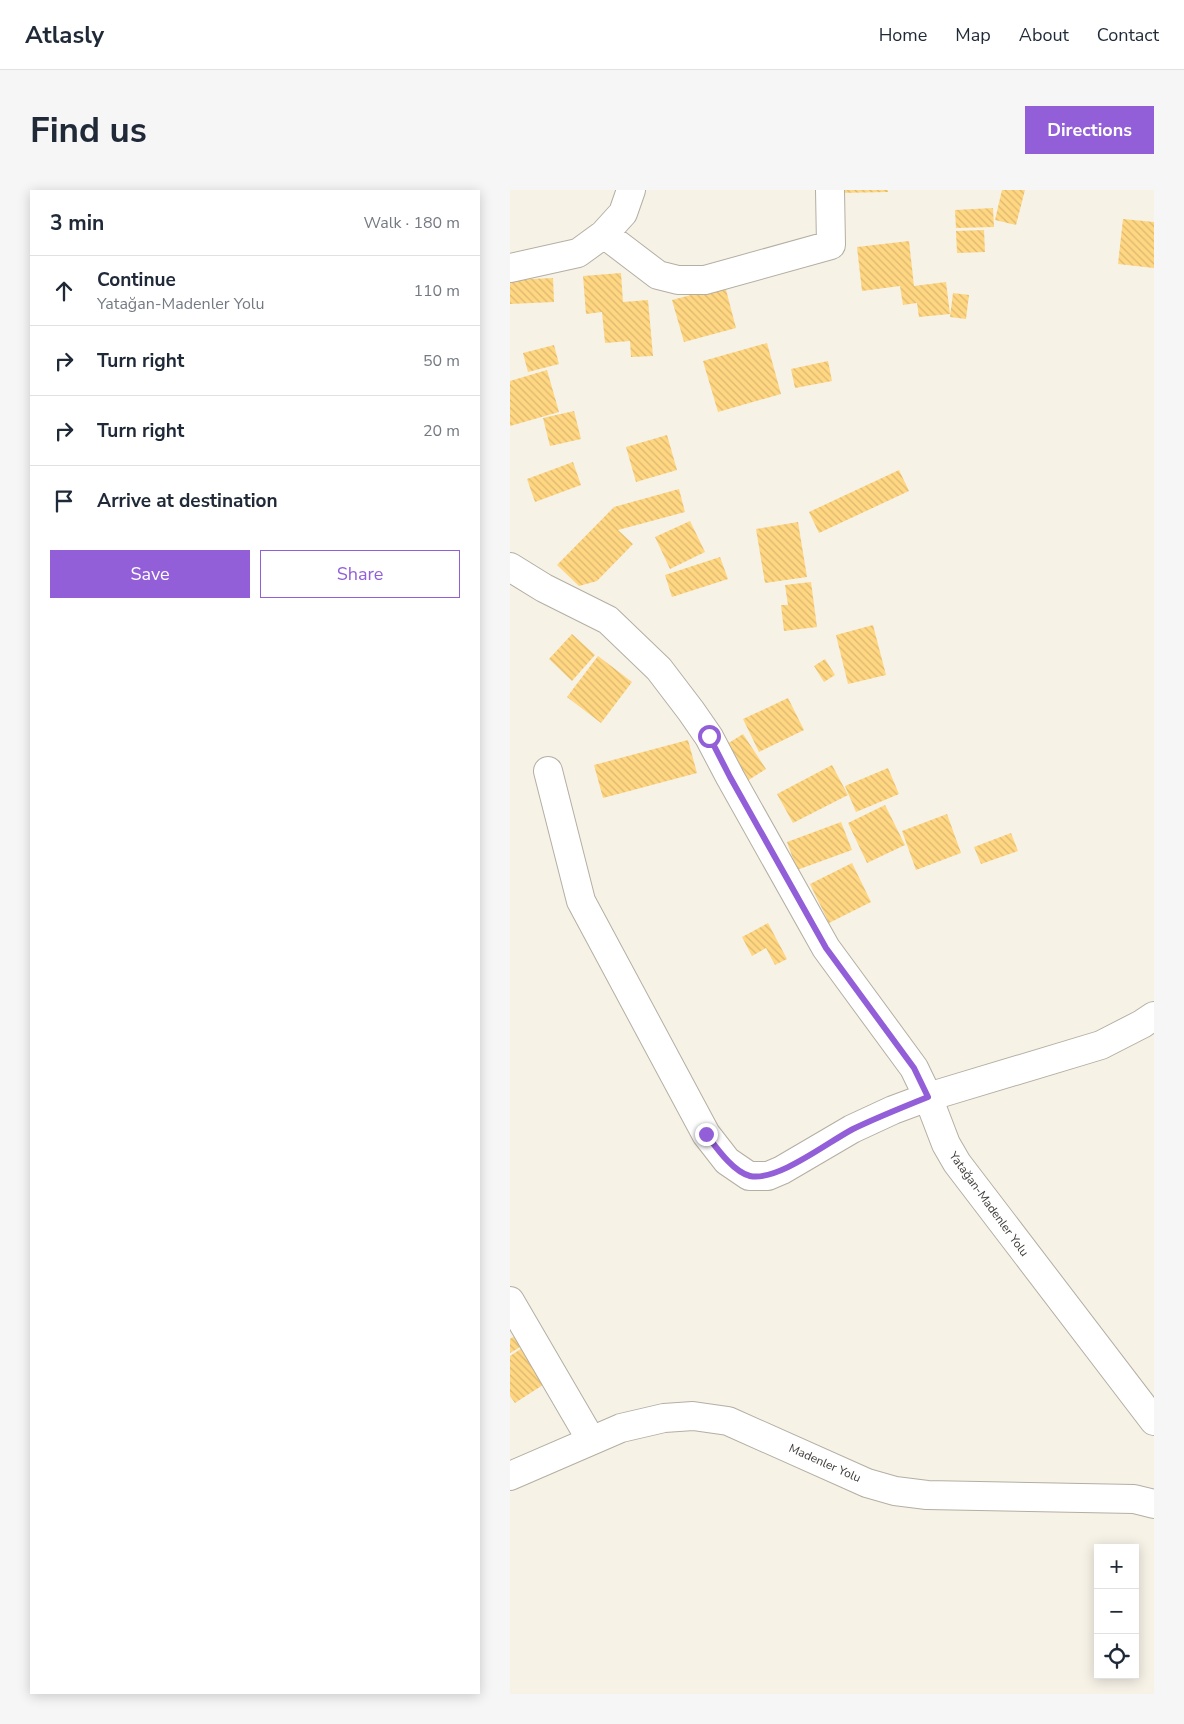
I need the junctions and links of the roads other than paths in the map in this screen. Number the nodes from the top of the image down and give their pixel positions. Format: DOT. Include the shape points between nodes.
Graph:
graph roads {
  1 [pos="631,190"];
  2 [pos="830,190"];
  3 [pos="604,234"];
  4 [pos="510,268"];
  5 [pos="510,567"];
  6 [pos="548,771"];
  7 [pos="1154,1016"];
  8 [pos="928,1097"];
  9 [pos="510,1302"];
  10 [pos="1154,1421"];
  11 [pos="591,1440"];
  12 [pos="510,1476"];
  13 [pos="1154,1504"];
  1 -- 3 [label="street" via="623,213"];
  2 -- 3 [label="street" via="831,245 705,280 678,280 658,275"];
  3 -- 4 [label="street" via="578,253"];
  5 -- 8 [label="street, Yatağan-Madenler Yolu" via="608,620 659,669 709,736 826,948 914,1068"];
  6 -- 8 [label="street" via="581,901 706,1134 727,1161 749,1176 768,1176 852,1129"];
  7 -- 8 [label="street" via="1101,1045"];
  8 -- 10 [label="street, Yatağan-Madenler Yolu" via="957,1163"];
  9 -- 11 [label="street"];
  11 -- 12 [label="street, Madenler Yolu"];
  11 -- 13 [label="street, Madenler Yolu" via="621,1428 664,1418 693,1416 728,1421 867,1483 895,1491 927,1495 1134,1499"];
}
